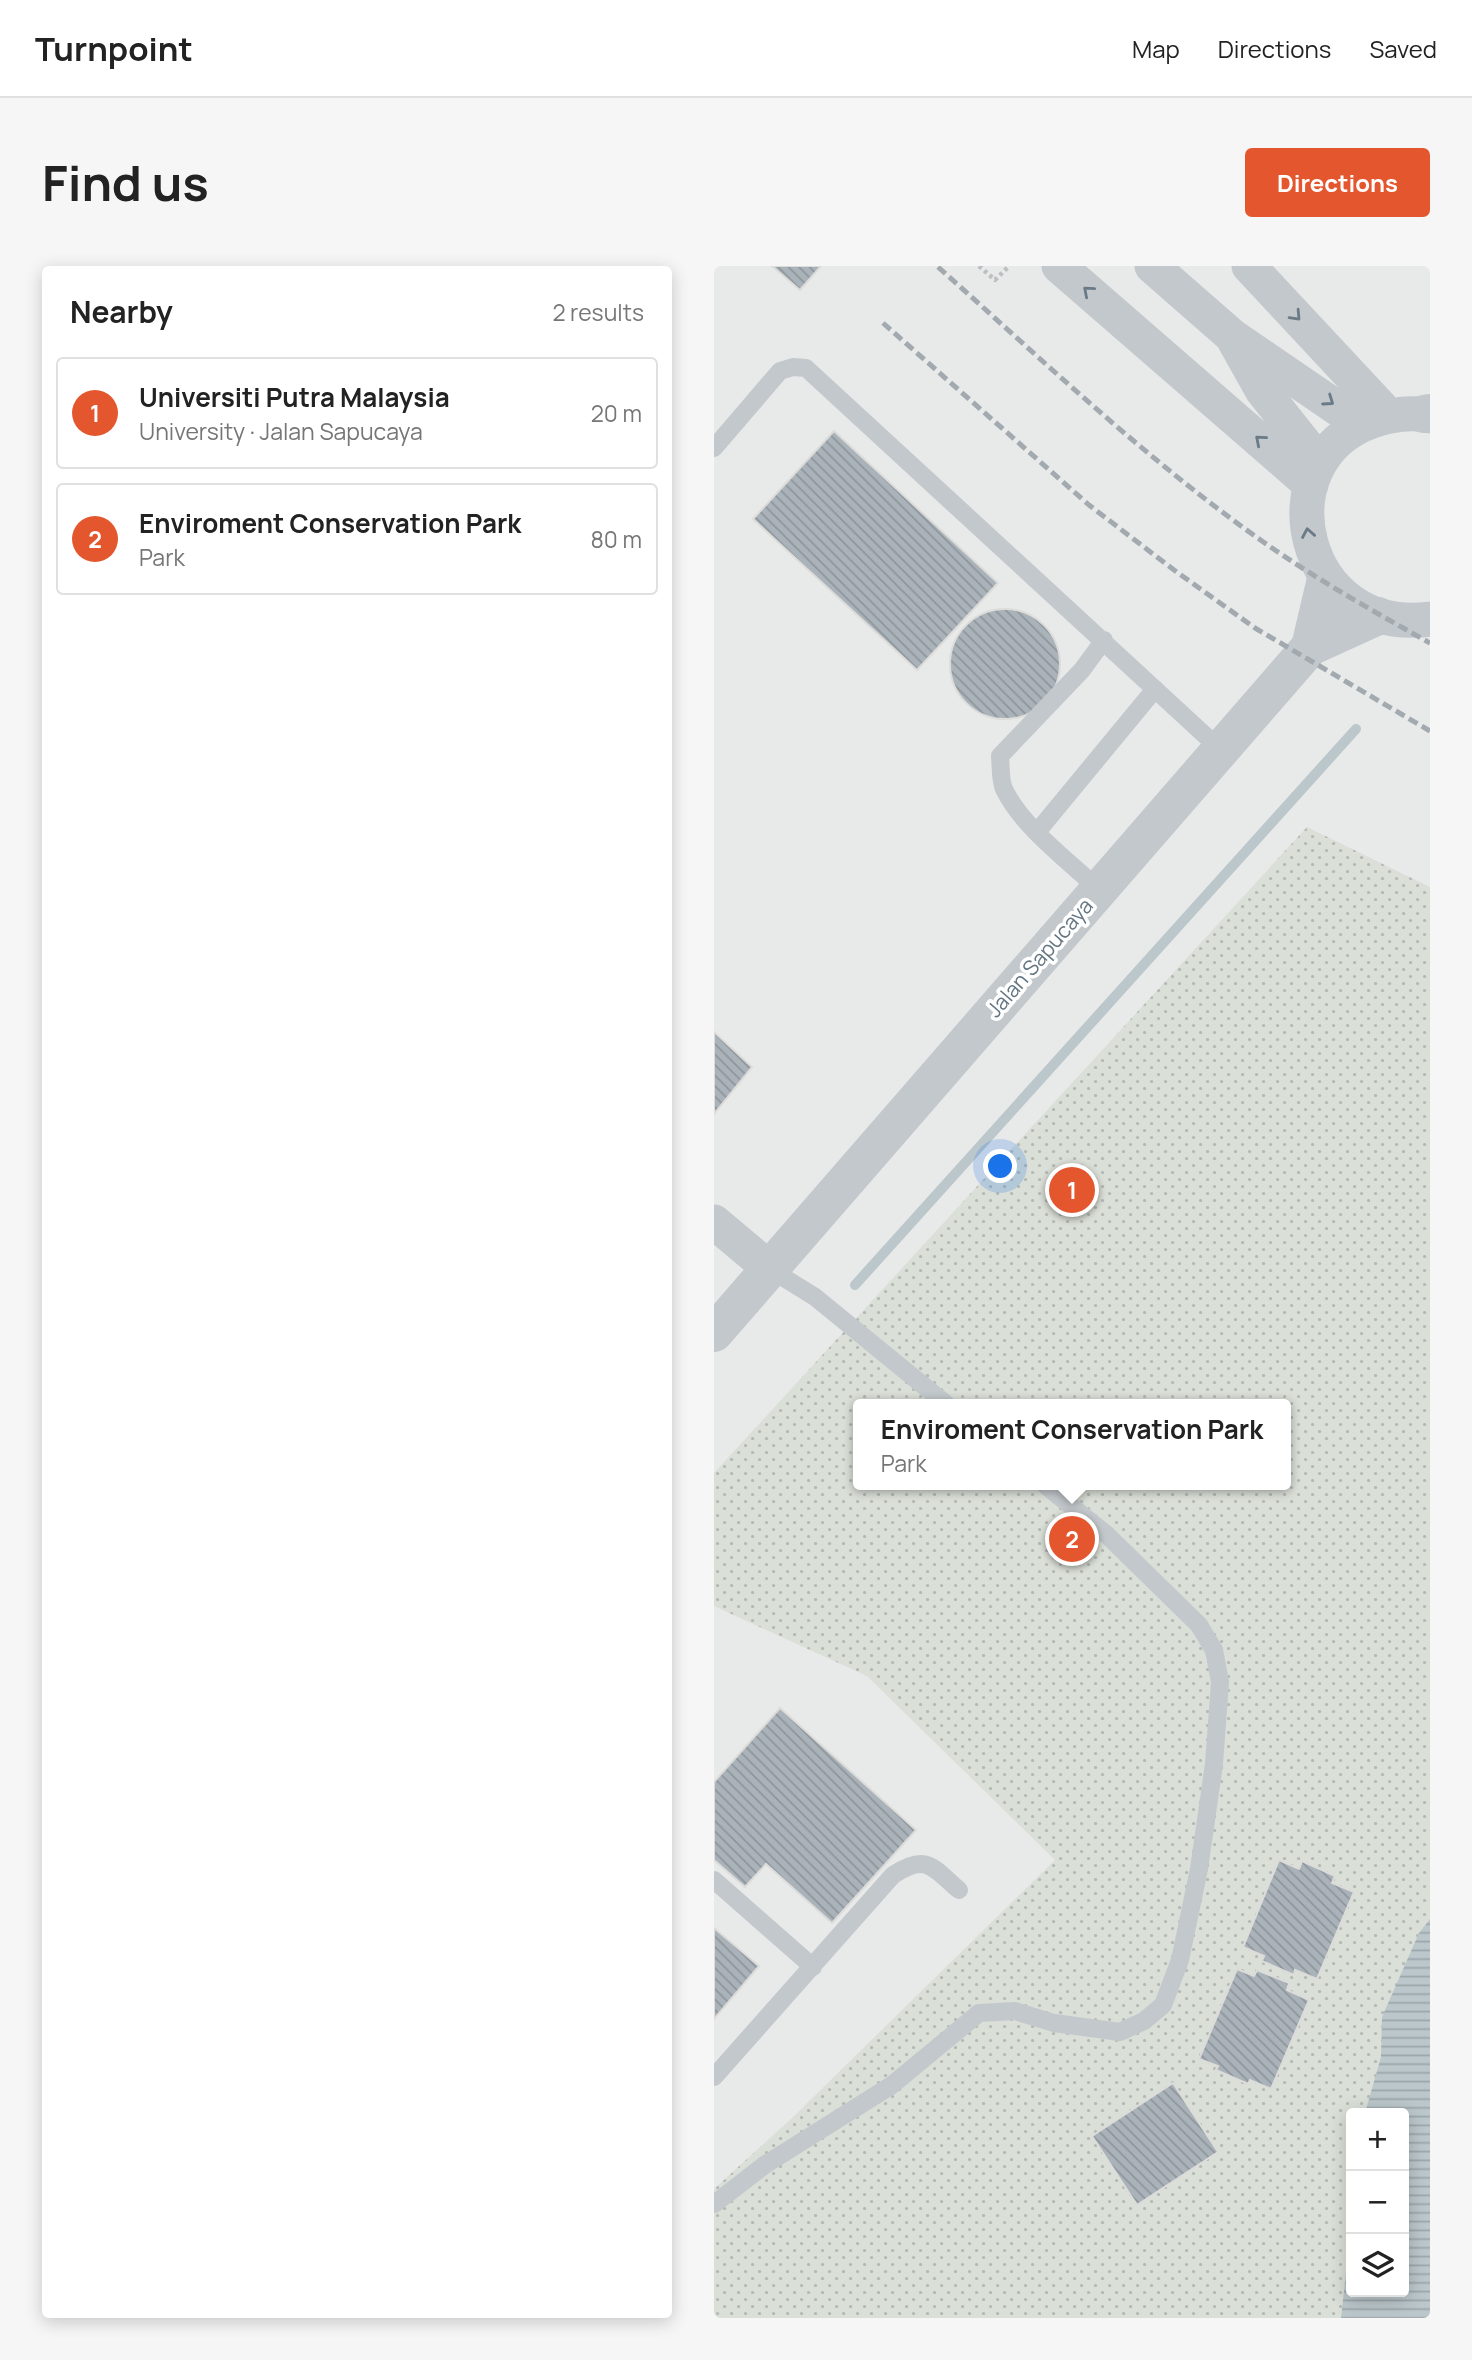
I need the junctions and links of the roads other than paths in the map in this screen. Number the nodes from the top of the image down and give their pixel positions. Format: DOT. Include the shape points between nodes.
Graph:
graph roads {
  1 [pos="1059,266"];
  2 [pos="1152,266"];
  3 [pos="1249,266"];
  4 [pos="1232,336"];
  5 [pos="1407,417"];
  6 [pos="714,447"];
  7 [pos="1316,474"];
  8 [pos="1326,579"];
  9 [pos="1378,616"];
  10 [pos="1430,619"];
  11 [pos="1104,640"];
  12 [pos="1310,647"];
  13 [pos="1155,689"];
  14 [pos="1221,750"];
  15 [pos="1037,832"];
  16 [pos="1100,890"];
  17 [pos="714,1222"];
  18 [pos="770,1269"];
  19 [pos="714,1333"];
  20 [pos="940,1399"];
  21 [pos="1051,1490"];
  22 [pos="714,1880"];
  23 [pos="959,1890"];
  24 [pos="813,1967"];
  25 [pos="714,2077"];
  26 [pos="714,2204"];
  7 -- 1 [label="street, one-way"];
  2 -- 4 [label="street"];
  3 -- 5 [label="street, one-way"];
  4 -- 5 [label="street, one-way"];
  4 -- 7 [label="street"];
  5 -- 7 [label="street" via="1339,441"];
  6 -- 11 [label="lane" via="780,371 806,368"];
  8 -- 7 [label="street, one-way" via="1311,550 1306,517"];
  8 -- 9 [label="street" via="1350,602"];
  8 -- 12 [label="street"];
  9 -- 10 [label="street" via="1409,622"];
  9 -- 12 [label="street"];
  11 -- 13 [label="lane"];
  11 -- 15 [label="lane" via="1082,670 1000,756 1003,787"];
  12 -- 14 [label="street, Jalan Sapucaya"];
  13 -- 14 [label="lane"];
  13 -- 15 [label="lane"];
  14 -- 16 [label="street, Jalan Sapucaya"];
  15 -- 16 [label="lane"];
  16 -- 18 [label="street, Jalan Sapucaya"];
  17 -- 18 [label="street"];
  18 -- 19 [label="street, Jalan Sapucaya"];
  18 -- 20 [label="lane" via="815,1297"];
  21 -- 26 [label="lane" via="1106,1534 1190,1616 1214,1650 1220,1682 1199,1869 1180,1960 1163,2005 1120,2032 1054,2023 1016,2011 979,2013 892,2085 766,2164"];
  22 -- 24 [label="lane"];
  23 -- 24 [label="lane" via="930,1865 911,1864 893,1875"];
  24 -- 25 [label="lane"];
}
